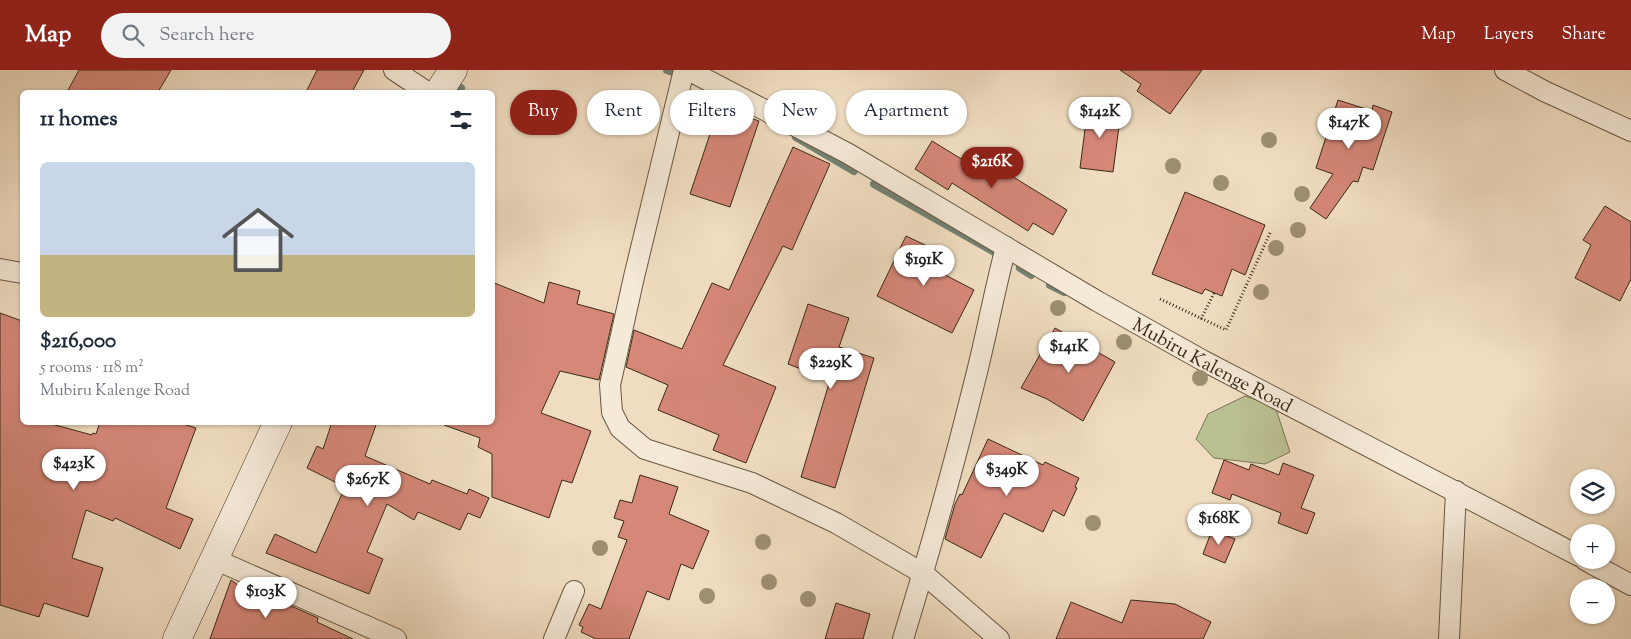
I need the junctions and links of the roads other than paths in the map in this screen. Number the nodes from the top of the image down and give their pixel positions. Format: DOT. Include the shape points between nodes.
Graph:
graph roads {
  1 [pos="394,70"];
  2 [pos="453,70"];
  3 [pos="686,70"];
  4 [pos="1505,70"];
  5 [pos="424,90"];
  6 [pos="440,90"];
  7 [pos="1631,131"];
  8 [pos="1006,247"];
  9 [pos="0,269"];
  10 [pos="20,273"];
  11 [pos="277,425"];
  12 [pos="1456,491"];
  13 [pos="1570,551"];
  14 [pos="214,559"];
  15 [pos="1602,569"];
  16 [pos="924,574"];
  17 [pos="1631,585"];
  18 [pos="574,591"];
  19 [pos="177,639"];
  20 [pos="396,639"];
  21 [pos="554,639"];
  22 [pos="904,639"];
  23 [pos="998,639"];
  24 [pos="1449,639"];
  1 -- 5 [label="street"];
  2 -- 6 [label="main road"];
  3 -- 8 [label="street, Mubiru Kalenge Road" via="847,153"];
  3 -- 16 [label="street" via="610,385 612,412 620,428 645,449 752,483 836,523"];
  4 -- 7 [label="street"];
  8 -- 12 [label="street, Mubiru Kalenge Road" via="1202,360"];
  8 -- 16 [label="street" via="975,382"];
  9 -- 10 [label="street"];
  11 -- 14 [label="main road"];
  12 -- 13 [label="street, Mubiru Kalenge Road"];
  12 -- 24 [label="street"];
  14 -- 19 [label="main road"];
  14 -- 20 [label="street"];
  15 -- 17 [label="street"];
  16 -- 22 [label="street"];
  16 -- 23 [label="street"];
  18 -- 21 [label="street"];
}
